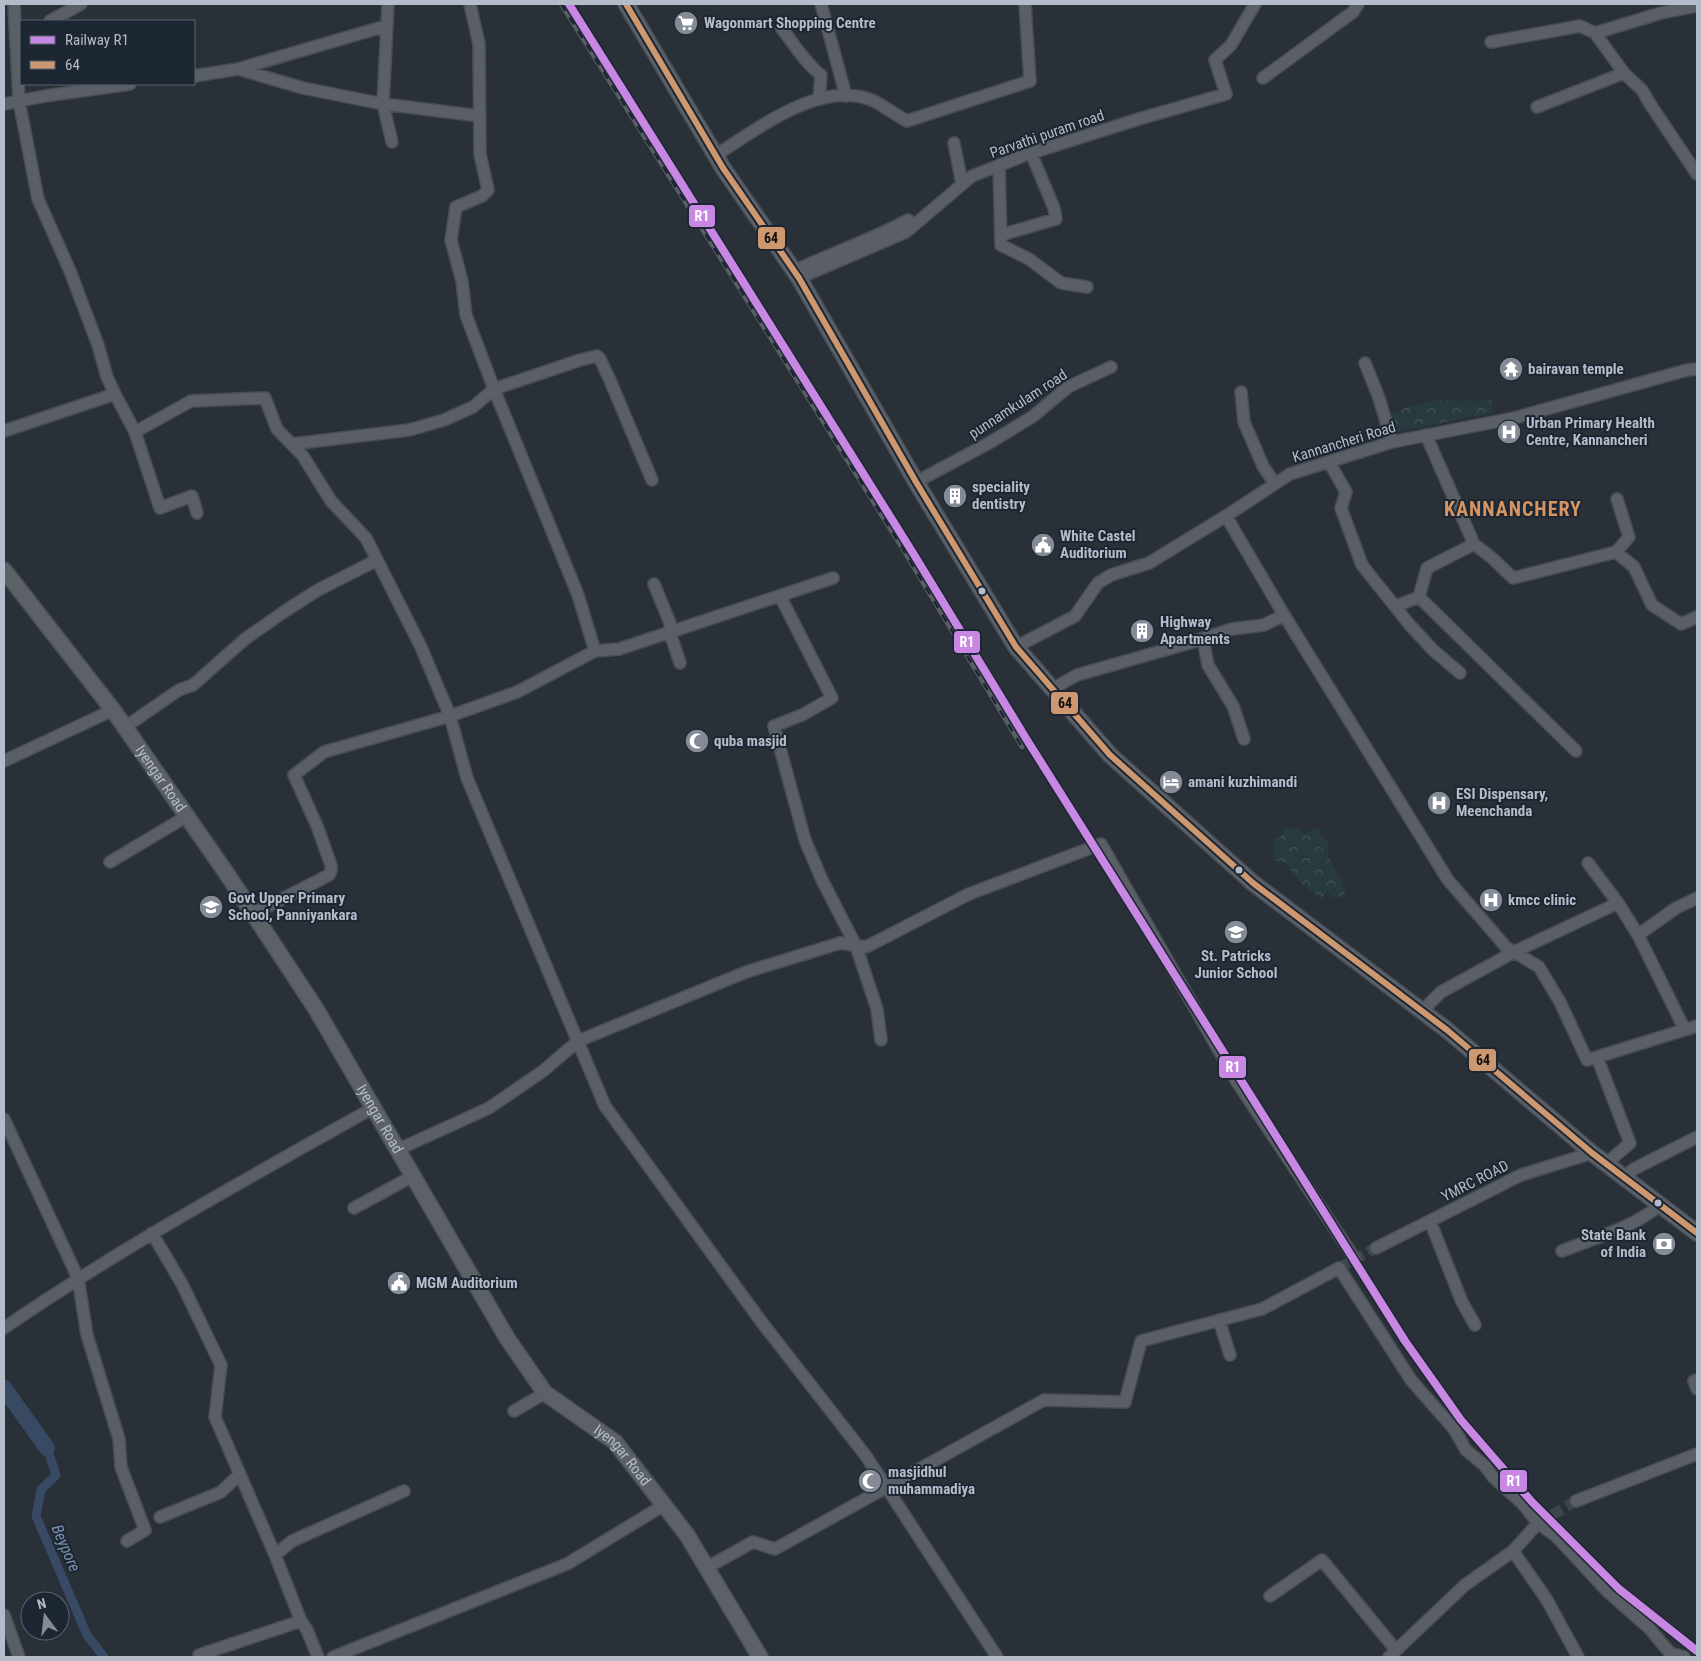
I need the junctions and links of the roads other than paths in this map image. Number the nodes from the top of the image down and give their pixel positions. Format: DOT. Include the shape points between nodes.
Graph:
graph roads {
  1 [pos="14,4"];
  2 [pos="81,4"];
  3 [pos="388,4"];
  4 [pos="470,4"];
  5 [pos="626,4"];
  6 [pos="821,4"];
  7 [pos="1025,4"];
  8 [pos="1255,4"];
  9 [pos="1358,4"];
  10 [pos="1697,6"];
  11 [pos="1660,8"];
  12 [pos="52,20"];
  13 [pos="386,26"];
  14 [pos="782,29"];
  15 [pos="1595,33"];
  16 [pos="1491,42"];
  17 [pos="238,69"];
  18 [pos="1624,73"];
  19 [pos="195,76"];
  20 [pos="1263,78"];
  21 [pos="123,85"];
  22 [pos="846,96"];
  23 [pos="819,98"];
  24 [pos="19,101"];
  25 [pos="4,104"];
  26 [pos="383,104"];
  27 [pos="1537,108"];
  28 [pos="480,116"];
  29 [pos="392,142"];
  30 [pos="954,142"];
  31 [pos="1031,154"];
  32 [pos="716,155"];
  33 [pos="999,165"];
  34 [pos="1697,174"];
  35 [pos="962,184"];
  36 [pos="908,220"];
  37 [pos="1001,235"];
  38 [pos="797,275"];
  39 [pos="1087,287"];
  40 [pos="1365,363"];
  41 [pos="1112,367"];
  42 [pos="1697,369"];
  43 [pos="494,388"];
  44 [pos="1241,392"];
  45 [pos="115,394"];
  46 [pos="4,431"];
  47 [pos="135,432"];
  48 [pos="1426,436"];
  49 [pos="1392,442"];
  50 [pos="292,444"];
  51 [pos="1329,462"];
  52 [pos="652,480"];
  53 [pos="916,482"];
  54 [pos="1275,484"];
  55 [pos="1617,499"];
  56 [pos="197,513"];
  57 [pos="1226,516"];
  58 [pos="1474,544"];
  59 [pos="1616,552"];
  60 [pos="377,560"];
  61 [pos="4,570"];
  62 [pos="833,578"];
  63 [pos="654,584"];
  64 [pos="780,596"];
  65 [pos="1419,596"];
  66 [pos="1396,606"];
  67 [pos="1284,615"];
  68 [pos="1697,617"];
  69 [pos="670,633"];
  70 [pos="1203,639"];
  71 [pos="1016,647"];
  72 [pos="595,651"];
  73 [pos="680,663"];
  74 [pos="1460,673"];
  75 [pos="1052,689"];
  76 [pos="113,710"];
  77 [pos="450,716"];
  78 [pos="125,727"];
  79 [pos="1244,739"];
  80 [pos="1576,751"];
  81 [pos="4,761"];
  82 [pos="187,816"];
  83 [pos="110,862"];
  84 [pos="1588,863"];
  85 [pos="1697,898"];
  86 [pos="1618,903"];
  87 [pos="253,914"];
  88 [pos="1638,935"];
  89 [pos="856,946"];
  90 [pos="1514,952"];
  91 [pos="1422,1011"];
  92 [pos="1697,1026"];
  93 [pos="1685,1030"];
  94 [pos="578,1040"];
  95 [pos="881,1040"];
  96 [pos="1598,1057"];
  97 [pos="373,1108"];
  98 [pos="4,1119"];
  99 [pos="1697,1137"];
  100 [pos="397,1150"];
  101 [pos="1592,1152"];
  102 [pos="1607,1163"];
  103 [pos="412,1176"];
  104 [pos="1624,1177"];
  105 [pos="1660,1205"];
  106 [pos="354,1208"];
  107 [pos="1430,1221"];
  108 [pos="152,1233"];
  109 [pos="1697,1233"];
  110 [pos="1376,1248"];
  111 [pos="1562,1251"];
  112 [pos="1355,1259"];
  113 [pos="78,1278"];
  114 [pos="1218,1320"];
  115 [pos="1475,1325"];
  116 [pos="4,1328"];
  117 [pos="1230,1355"];
  118 [pos="1697,1380"];
  119 [pos="1697,1389"];
  120 [pos="545,1393"];
  121 [pos="514,1411"];
  122 [pos="1697,1454"];
  123 [pos="240,1474"];
  124 [pos="887,1487"];
  125 [pos="404,1491"];
  126 [pos="1576,1501"];
  127 [pos="664,1505"];
  128 [pos="160,1517"];
  129 [pos="1538,1523"];
  130 [pos="126,1541"];
  131 [pos="1513,1551"];
  132 [pos="276,1555"];
  133 [pos="706,1568"];
  134 [pos="1270,1596"];
  135 [pos="4,1615"];
  136 [pos="300,1621"];
  137 [pos="1393,1654"];
  138 [pos="199,1656"];
  139 [pos="19,1657"];
  140 [pos="318,1657"];
  141 [pos="333,1657"];
  142 [pos="760,1657"];
  143 [pos="997,1657"];
  144 [pos="1578,1657"];
  145 [pos="1684,1657"];
  1 -- 24 [label="street"];
  2 -- 12 [label="street"];
  3 -- 13 [label="street"];
  4 -- 28 [label="street" via="479,44"];
  5 -- 32 [label="main road"];
  6 -- 22 [label="street"];
  7 -- 22 [label="street" via="1030,81 907,121 873,101"];
  8 -- 31 [label="street, Parvathi puram road" via="1230,45 1215,60 1226,94"];
  9 -- 20 [label="street" via="1353,12"];
  10 -- 11 [label="street"];
  11 -- 15 [label="street"];
  13 -- 17 [label="street"];
  13 -- 26 [label="street"];
  14 -- 23 [label="street" via="809,66 821,75"];
  15 -- 16 [label="street" via="1580,26"];
  15 -- 18 [label="street"];
  17 -- 19 [label="street"];
  17 -- 26 [label="street" via="303,88"];
  18 -- 27 [label="street"];
  18 -- 34 [label="street" via="1642,90"];
  21 -- 24 [label="street"];
  22 -- 23 [label="street"];
  23 -- 32 [label="street" via="780,114"];
  24 -- 25 [label="street"];
  24 -- 45 [label="street" via="38,200 70,270"];
  26 -- 28 [label="street"];
  26 -- 29 [label="street"];
  28 -- 43 [label="street" via="480,154 488,190 456,208 450,240 462,281 466,315"];
  30 -- 35 [label="street"];
  31 -- 33 [label="street, Parvathi puram road"];
  31 -- 37 [label="street" via="1056,219"];
  32 -- 38 [label="main road"];
  33 -- 35 [label="street, Parvathi puram road" via="972,176"];
  33 -- 37 [label="street"];
  35 -- 38 [label="street, Parvathi puram road" via="906,232"];
  36 -- 38 [label="street" via="833,253"];
  37 -- 39 [label="street" via="1001,246 1029,259 1061,283"];
  38 -- 53 [label="main road"];
  40 -- 49 [label="street"];
  41 -- 53 [label="street, punnamkulam road" via="1068,388 1032,417 997,439"];
  42 -- 48 [label="street, Kannancheri Road" via="1514,418"];
  43 -- 50 [label="street" via="473,407 409,430"];
  43 -- 52 [label="street" via="597,356"];
  43 -- 72 [label="street" via="578,595"];
  44 -- 54 [label="street" via="1244,422 1263,466"];
  45 -- 46 [label="street"];
  45 -- 47 [label="street"];
  47 -- 50 [label="street" via="191,401 265,398 277,429"];
  47 -- 56 [label="street" via="160,508 192,496"];
  48 -- 49 [label="street, Kannancheri Road"];
  48 -- 58 [label="street"];
  49 -- 51 [label="street, Kannancheri Road"];
  50 -- 60 [label="street" via="331,501 366,538"];
  51 -- 54 [label="street, Kannancheri Road" via="1290,474"];
  51 -- 66 [label="street" via="1346,492 1341,508 1362,565"];
  53 -- 71 [label="main road"];
  54 -- 57 [label="street, Kannancheri Road"];
  55 -- 59 [label="street" via="1629,537"];
  57 -- 67 [label="street"];
  57 -- 71 [label="street, Kannancheri Road" via="1149,563 1098,582 1075,616"];
  58 -- 59 [label="street" via="1513,578"];
  58 -- 65 [label="street" via="1427,568"];
  59 -- 68 [label="street" via="1634,567 1652,605 1681,624"];
  60 -- 77 [label="street"];
  60 -- 78 [label="street" via="285,611 245,639 192,685 179,690"];
  61 -- 76 [label="main road, Iyengar Road"];
  62 -- 64 [label="street"];
  63 -- 69 [label="street" via="670,623"];
  64 -- 69 [label="street"];
  64 -- 89 [label="street" via="832,698 774,726 805,840"];
  65 -- 66 [label="street"];
  65 -- 80 [label="street"];
  66 -- 74 [label="street" via="1433,650"];
  67 -- 70 [label="street" via="1264,624 1232,629"];
  67 -- 90 [label="street" via="1448,880 1506,947"];
  69 -- 72 [label="street" via="619,649"];
  69 -- 73 [label="street"];
  70 -- 75 [label="street" via="1077,675"];
  70 -- 79 [label="street" via="1208,665 1233,706"];
  71 -- 75 [label="main road"];
  72 -- 77 [label="street" via="517,692"];
  75 -- 91 [label="main road" via="1110,756 1254,883"];
  76 -- 78 [label="main road, Iyengar Road"];
  76 -- 81 [label="street"];
  77 -- 87 [label="street" via="324,752 294,775 317,826 331,871 329,875"];
  77 -- 94 [label="street" via="467,778"];
  78 -- 82 [label="main road, Iyengar Road"];
  82 -- 83 [label="street"];
  82 -- 87 [label="main road, Iyengar Road"];
  84 -- 86 [label="street"];
  85 -- 88 [label="street" via="1676,908"];
  86 -- 88 [label="street"];
  86 -- 90 [label="street"];
  87 -- 97 [label="main road, Iyengar Road" via="316,1009"];
  88 -- 93 [label="street"];
  89 -- 94 [label="street" via="840,943 746,972"];
  89 -- 95 [label="street" via="877,1009"];
  89 -- 112 [label="street" via="866,948 969,894 1101,844 1237,1082"];
  90 -- 91 [label="street" via="1441,992"];
  90 -- 96 [label="street" via="1539,968 1560,1002 1587,1060"];
  91 -- 101 [label="main road"];
  92 -- 93 [label="street"];
  93 -- 96 [label="street"];
  94 -- 100 [label="street" via="543,1071 489,1108"];
  94 -- 124 [label="street" via="606,1106 760,1320"];
  96 -- 102 [label="street" via="1630,1143"];
  97 -- 100 [label="main road, Iyengar Road"];
  97 -- 108 [label="street"];
  98 -- 113 [label="street"];
  99 -- 104 [label="street"];
  100 -- 103 [label="main road, Iyengar Road"];
  101 -- 102 [label="main road"];
  101 -- 107 [label="street, YMRC ROAD" via="1521,1175"];
  102 -- 104 [label="main road"];
  103 -- 106 [label="street"];
  103 -- 120 [label="main road, Iyengar Road" via="507,1338"];
  104 -- 105 [label="main road"];
  105 -- 109 [label="main road"];
  105 -- 111 [label="street" via="1624,1226"];
  107 -- 110 [label="street, YMRC ROAD"];
  107 -- 115 [label="street" via="1462,1302"];
  108 -- 113 [label="street"];
  108 -- 123 [label="street" via="182,1284 221,1365 215,1417"];
  113 -- 116 [label="street"];
  113 -- 130 [label="street" via="87,1335 118,1439 121,1467 144,1530"];
  114 -- 117 [label="street"];
  114 -- 124 [label="street" via="1141,1341 1125,1402 1044,1400"];
  114 -- 129 [label="street" via="1262,1309 1339,1268 1411,1380 1454,1429 1466,1450 1522,1503"];
  118 -- 119 [label="street" via="1694,1382"];
  120 -- 121 [label="street"];
  120 -- 127 [label="main road, Iyengar Road" via="615,1442"];
  122 -- 126 [label="street"];
  123 -- 128 [label="street" via="221,1492"];
  123 -- 132 [label="street"];
  124 -- 133 [label="street" via="775,1548 753,1542"];
  124 -- 143 [label="street"];
  125 -- 132 [label="street" via="292,1541"];
  127 -- 133 [label="main road, Iyengar Road"];
  127 -- 141 [label="street" via="567,1564"];
  129 -- 131 [label="street"];
  129 -- 145 [label="street" via="1556,1536 1670,1653"];
  131 -- 137 [label="street" via="1465,1585"];
  131 -- 144 [label="street" via="1547,1600"];
  132 -- 136 [label="street"];
  133 -- 142 [label="main road, Iyengar Road"];
  134 -- 137 [label="street" via="1322,1560"];
  135 -- 139 [label="street"];
  136 -- 138 [label="street"];
  136 -- 140 [label="street"];
}
